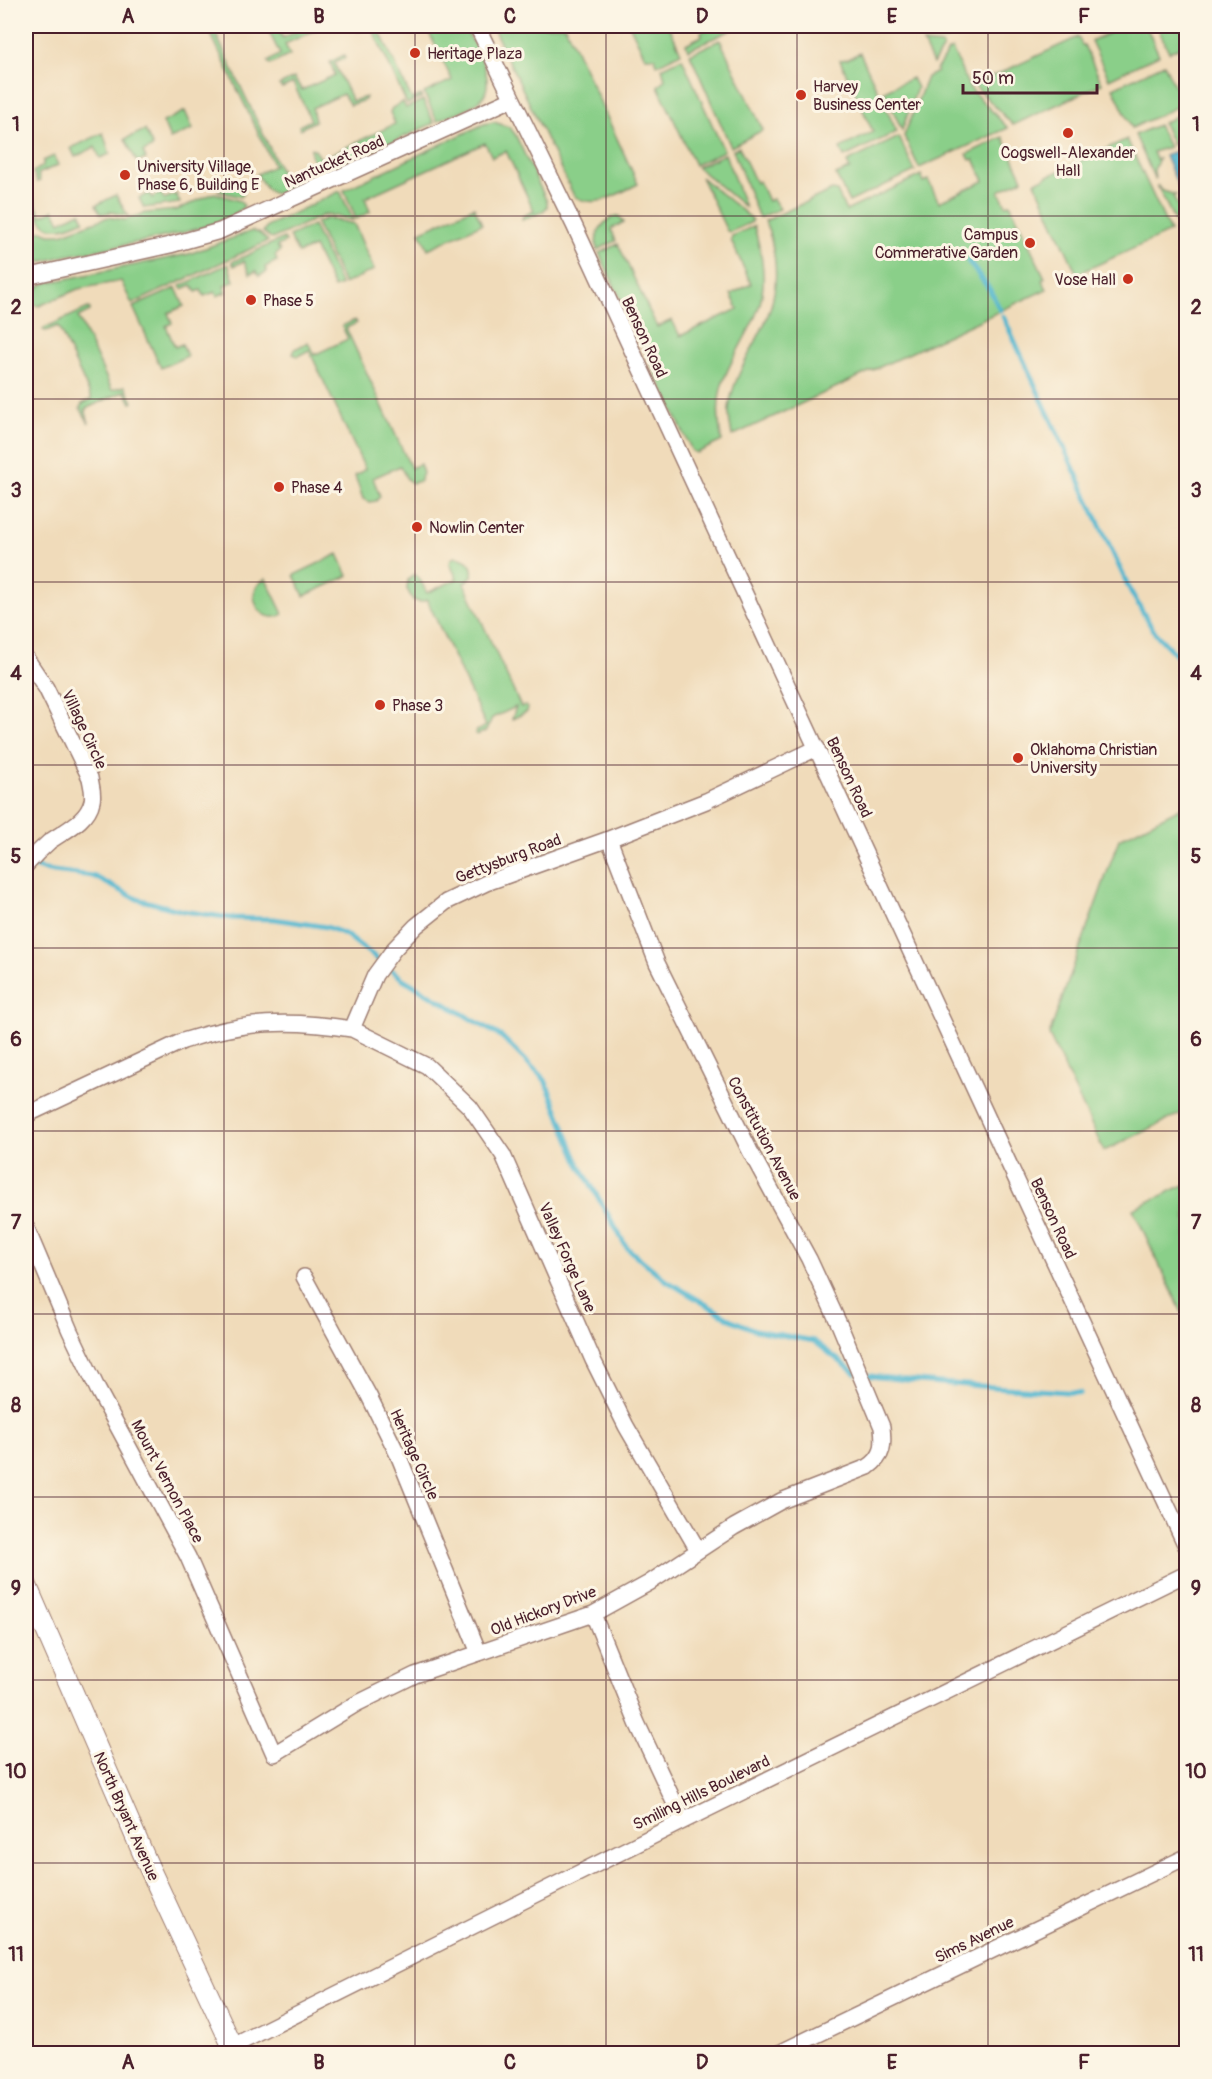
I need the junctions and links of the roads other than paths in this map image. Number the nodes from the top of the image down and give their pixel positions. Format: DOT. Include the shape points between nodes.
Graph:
graph roads {
  1 [pos="477,26"];
  2 [pos="512,99"];
  3 [pos="26,277"];
  4 [pos="26,658"];
  5 [pos="817,748"];
  6 [pos="609,839"];
  7 [pos="26,865"];
  8 [pos="352,1029"];
  9 [pos="26,1114"];
  10 [pos="26,1227"];
  11 [pos="304,1277"];
  12 [pos="882,1454"];
  13 [pos="1186,1546"];
  14 [pos="698,1550"];
  15 [pos="1186,1574"];
  16 [pos="26,1584"];
  17 [pos="593,1614"];
  18 [pos="479,1653"];
  19 [pos="274,1754"];
  20 [pos="683,1821"];
  21 [pos="1186,1857"];
  22 [pos="235,2050"];
  23 [pos="777,2054"];
  1 -- 2 [label="street, Benson Road"];
  2 -- 3 [label="street, Nantucket Road" via="220,231"];
  2 -- 5 [label="street, Benson Road"];
  4 -- 7 [label="street, Village Circle" via="46,688 90,777 92,801 79,822 49,842"];
  5 -- 6 [label="street, Gettysburg Road" via="706,801"];
  5 -- 13 [label="street, Benson Road"];
  6 -- 8 [label="street, Gettysburg Road" via="486,883 446,902 394,949 375,975"];
  6 -- 12 [label="street, Constitution Avenue" via="657,963 840,1326 882,1427"];
  8 -- 9 [label="street" via="267,1022 219,1030 183,1041"];
  8 -- 14 [label="street, Valley Forge Lane" via="427,1066 470,1107 487,1130 503,1155 626,1426"];
  10 -- 19 [label="street, Mount Vernon Place" via="98,1390 188,1557"];
  11 -- 18 [label="street, Heritage Circle" via="399,1457"];
  12 -- 14 [label="street, Old Hickory Drive" via="868,1467 781,1501"];
  14 -- 17 [label="street, Old Hickory Drive"];
  15 -- 20 [label="street, Smiling Hills Boulevard"];
  16 -- 22 [label="street, North Bryant Avenue" via="148,1865"];
  17 -- 18 [label="street, Old Hickory Drive"];
  17 -- 20 [label="street"];
  18 -- 19 [label="street, Old Hickory Drive" via="415,1676 356,1704"];
  20 -- 22 [label="street, Smiling Hills Boulevard"];
  21 -- 23 [label="street, Sims Avenue"];
}
